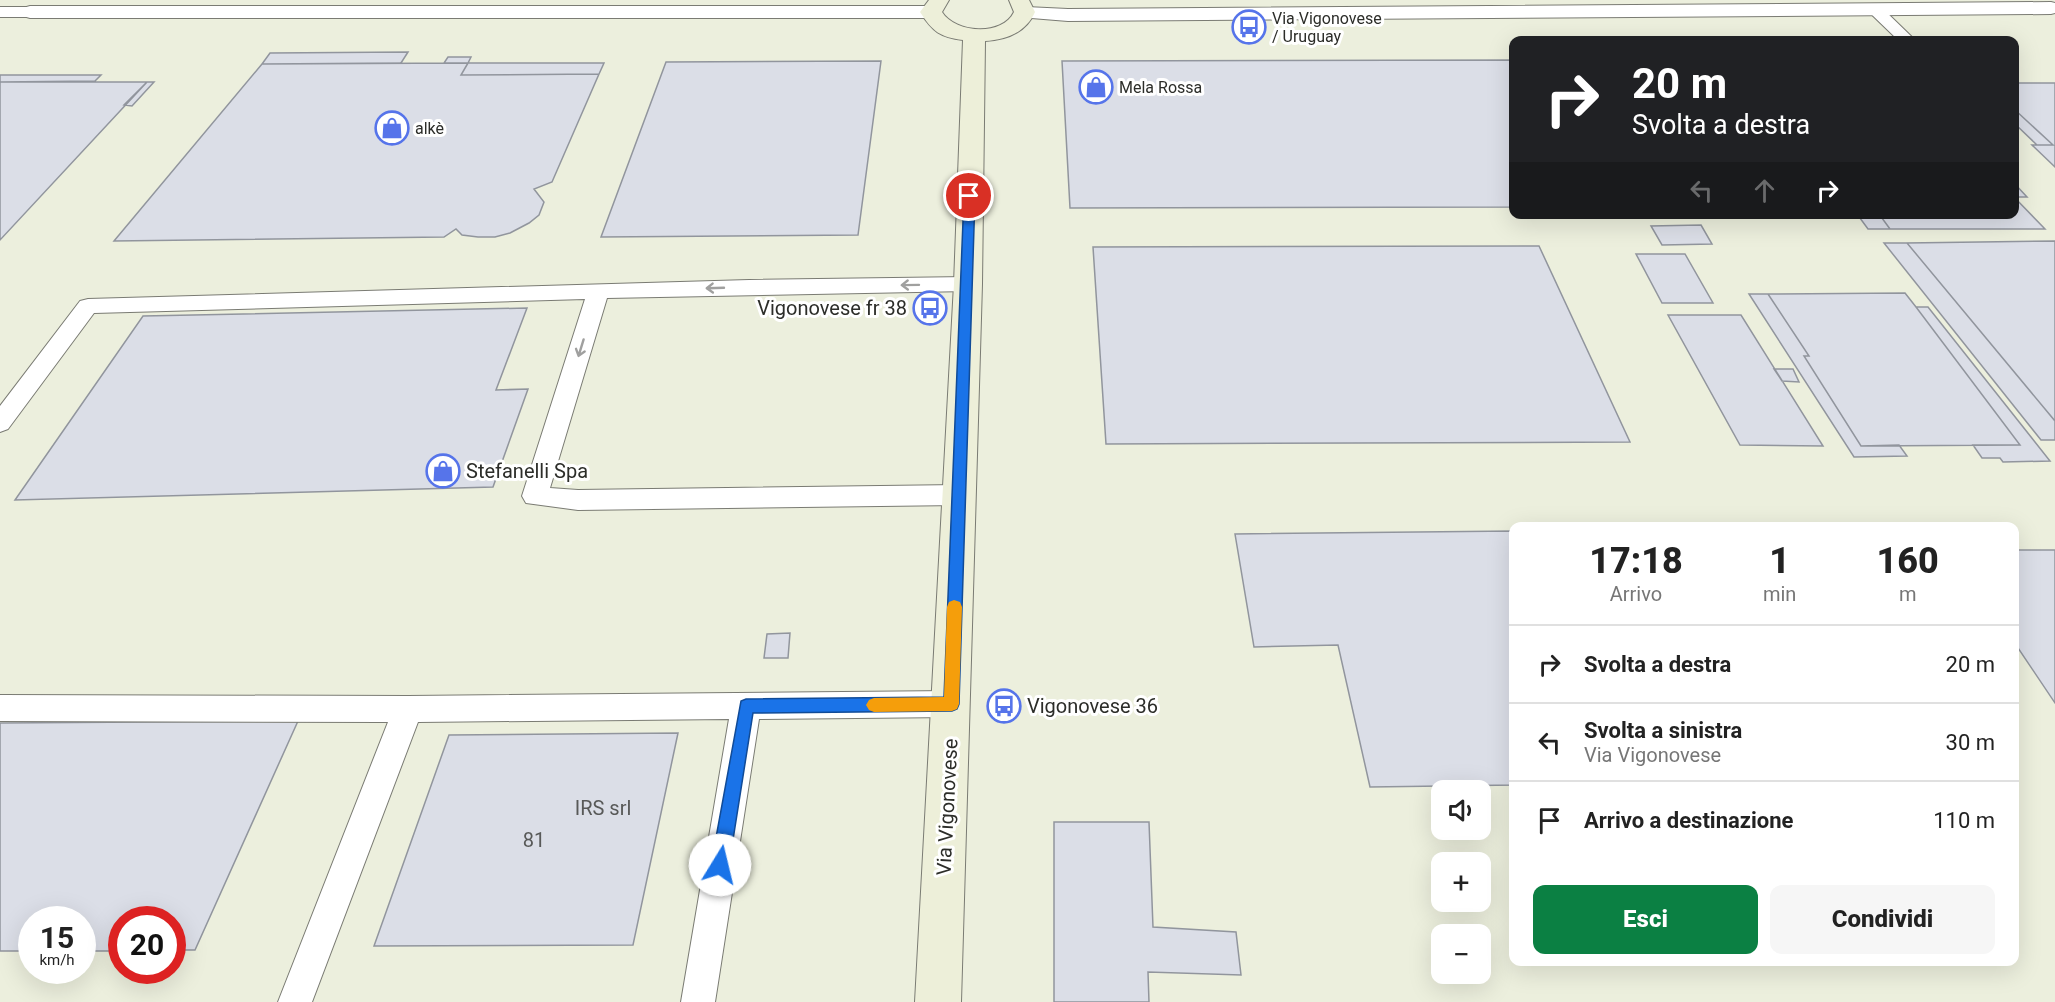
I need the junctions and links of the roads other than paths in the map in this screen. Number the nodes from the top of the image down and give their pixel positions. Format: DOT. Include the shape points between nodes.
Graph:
graph roads {
  1 [pos="935,6"];
  2 [pos="1022,6"];
  3 [pos="2051,6"];
  4 [pos="1875,10"];
  5 [pos="0,12"];
  6 [pos="30,12"];
  7 [pos="974,35"];
  8 [pos="1903,36"];
  9 [pos="968,284"];
  10 [pos="598,292"];
  11 [pos="0,423"];
  12 [pos="959,495"];
  13 [pos="952,704"];
  14 [pos="746,706"];
  15 [pos="0,708"];
  16 [pos="408,709"];
  17 [pos="295,1002"];
  18 [pos="698,1002"];
  19 [pos="938,1002"];
  1 -- 6 [label="street"];
  1 -- 7 [label="main road" via="933,19 939,26"];
  2 -- 4 [label="street" via="1068,15"];
  2 -- 7 [label="main road" via="1023,20 1005,31"];
  3 -- 4 [label="street"];
  4 -- 8 [label="lane"];
  5 -- 6 [label="lane"];
  7 -- 9 [label="main road, Via Vigonovese"];
  9 -- 10 [label="lane, one-way"];
  9 -- 12 [label="main road, Via Vigonovese"];
  10 -- 11 [label="lane" via="88,306"];
  10 -- 12 [label="lane, one-way" via="535,496 588,500"];
  12 -- 13 [label="main road, Via Vigonovese"];
  13 -- 14 [label="lane"];
  13 -- 19 [label="main road, Via Vigonovese"];
  14 -- 16 [label="lane"];
  14 -- 18 [label="lane"];
  15 -- 16 [label="lane"];
  16 -- 17 [label="lane"];
}
